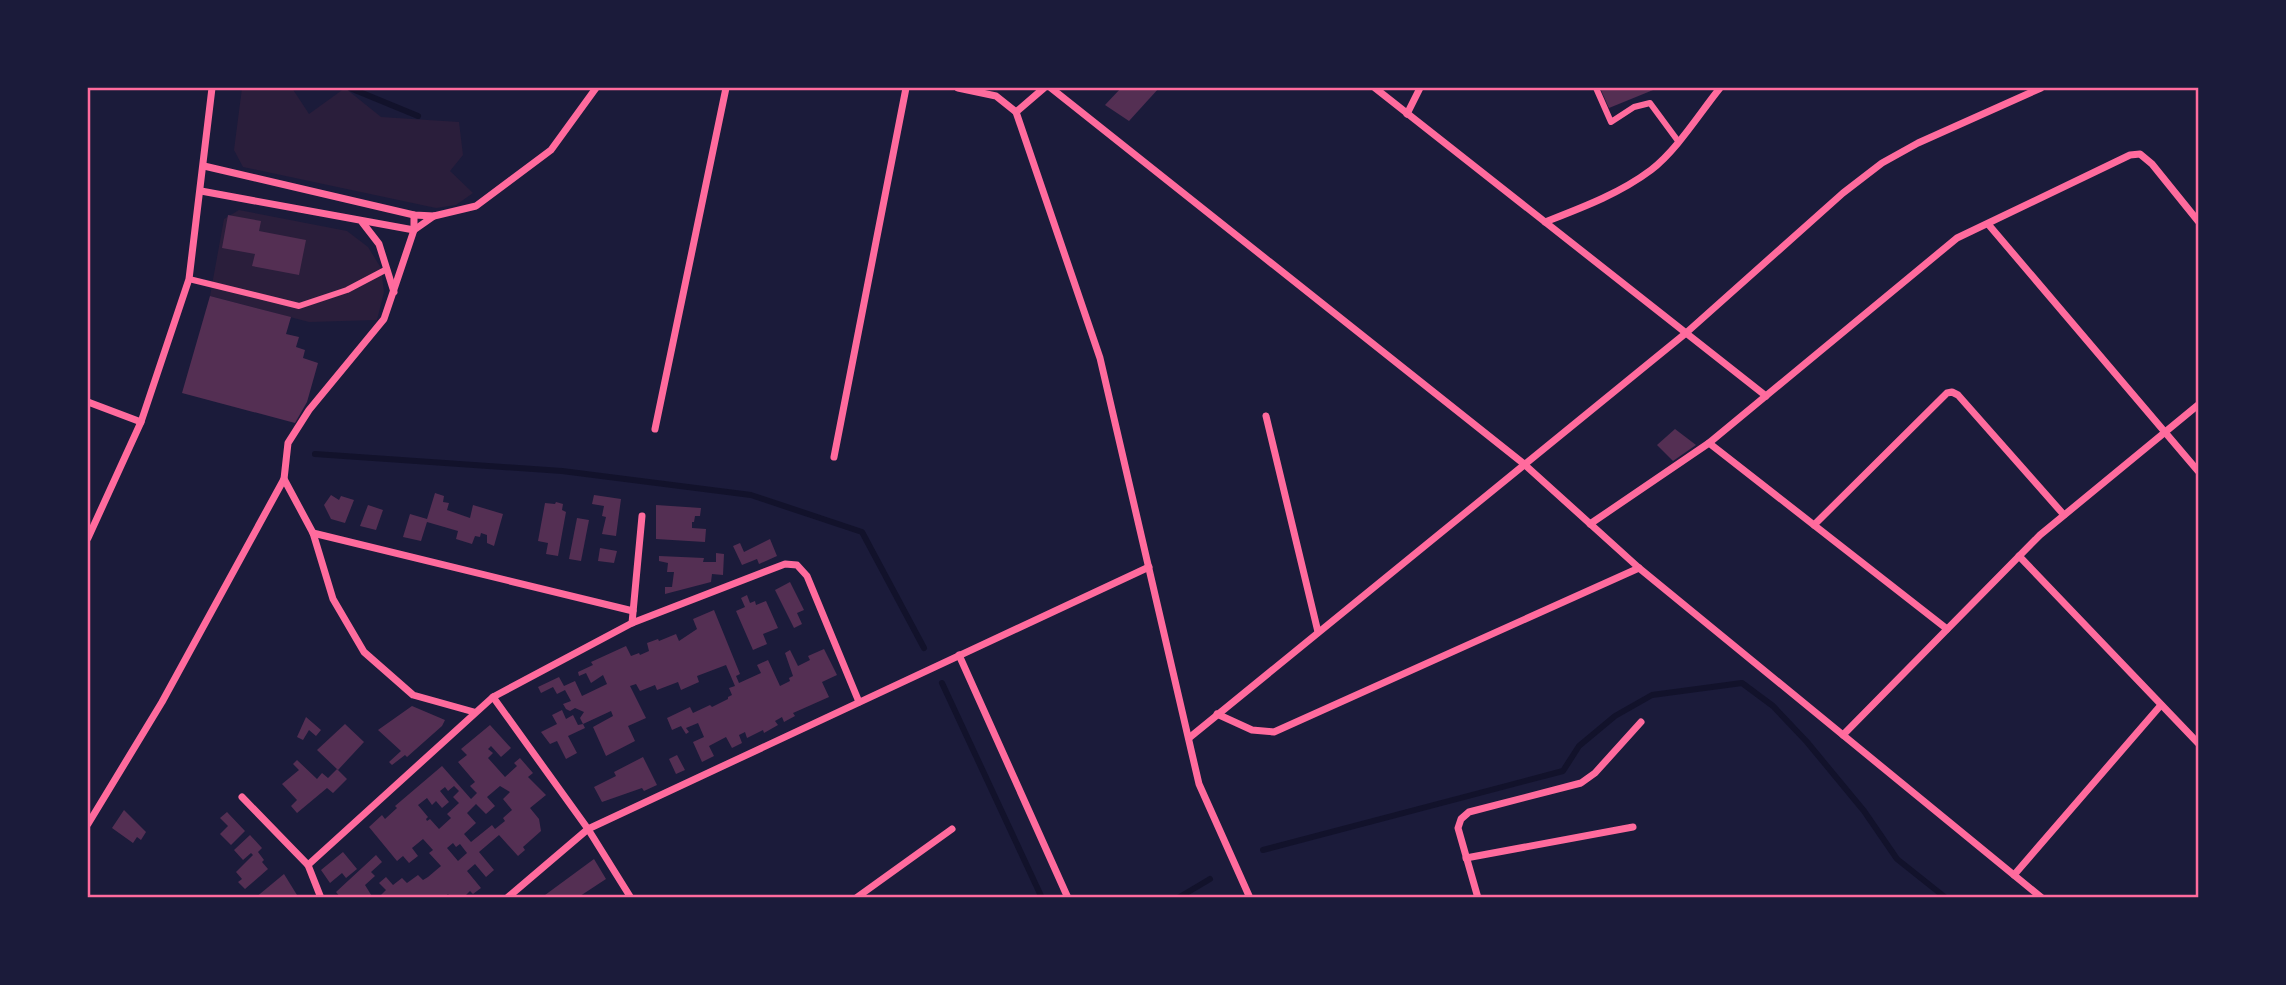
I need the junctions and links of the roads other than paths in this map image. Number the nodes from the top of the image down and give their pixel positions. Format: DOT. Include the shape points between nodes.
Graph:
graph roads {
  1 [pos="212,88"];
  2 [pos="596,88"];
  3 [pos="726,88"];
  4 [pos="906,88"];
  5 [pos="958,88"];
  6 [pos="1044,88"];
  7 [pos="1051,88"];
  8 [pos="1375,88"];
  9 [pos="1420,88"];
  10 [pos="1596,88"];
  11 [pos="1720,88"];
  12 [pos="2014,88"];
  13 [pos="2041,88"];
  14 [pos="2022,96"];
  15 [pos="1016,112"];
  16 [pos="1407,114"];
  17 [pos="1678,141"];
  18 [pos="204,166"];
  19 [pos="201,191"];
  20 [pos="2199,207"];
  21 [pos="2191,213"];
  22 [pos="414,215"];
  23 [pos="434,216"];
  24 [pos="2199,221"];
  25 [pos="361,222"];
  26 [pos="1545,222"];
  27 [pos="1988,224"];
  28 [pos="414,230"];
  29 [pos="387,269"];
  30 [pos="189,279"];
  31 [pos="394,292"];
  32 [pos="1686,333"];
  33 [pos="1766,396"];
  34 [pos="88,402"];
  35 [pos="2199,405"];
  36 [pos="1266,416"];
  37 [pos="141,422"];
  38 [pos="655,429"];
  39 [pos="2165,432"];
  40 [pos="1709,443"];
  41 [pos="834,457"];
  42 [pos="1524,464"];
  43 [pos="2199,471"];
  44 [pos="284,479"];
  45 [pos="2064,515"];
  46 [pos="642,516"];
  47 [pos="1590,524"];
  48 [pos="1814,525"];
  49 [pos="313,533"];
  50 [pos="88,538"];
  51 [pos="2019,556"];
  52 [pos="1149,567"];
  53 [pos="1639,569"];
  54 [pos="633,611"];
  55 [pos="632,623"];
  56 [pos="1947,629"];
  57 [pos="1318,632"];
  58 [pos="960,655"];
  59 [pos="493,697"];
  60 [pos="859,702"];
  61 [pos="2161,705"];
  62 [pos="474,712"];
  63 [pos="1217,714"];
  64 [pos="1641,722"];
  65 [pos="1843,735"];
  66 [pos="1189,738"];
  67 [pos="2199,743"];
  68 [pos="242,797"];
  69 [pos="88,824"];
  70 [pos="1633,827"];
  71 [pos="588,829"];
  72 [pos="953,830"];
  73 [pos="1466,858"];
  74 [pos="307,865"];
  75 [pos="2014,875"];
  76 [pos="321,898"];
  77 [pos="507,898"];
  78 [pos="631,898"];
  79 [pos="856,898"];
  80 [pos="1068,898"];
  81 [pos="1250,898"];
  82 [pos="1478,898"];
  83 [pos="2042,898"];
  1 -- 18 [label="street"];
  2 -- 23 [label="street" via="551,150 476,206"];
  3 -- 38 [label="street"];
  4 -- 41 [label="street"];
  5 -- 15 [label="street" via="996,96"];
  6 -- 15 [label="street"];
  7 -- 42 [label="street"];
  8 -- 16 [label="street"];
  9 -- 16 [label="street"];
  10 -- 17 [label="street" via="1611,122 1650,103"];
  11 -- 17 [label="street"];
  12 -- 14 [label="street"];
  13 -- 14 [label="street"];
  14 -- 32 [label="street" via="1882,163"];
  15 -- 52 [label="street" via="1100,358"];
  16 -- 26 [label="street"];
  17 -- 26 [label="street" via="1651,170 1599,201"];
  18 -- 19 [label="street"];
  18 -- 22 [label="street"];
  19 -- 25 [label="street"];
  19 -- 30 [label="street"];
  20 -- 21 [label="street"];
  21 -- 24 [label="street"];
  21 -- 27 [label="street" via="2140,154"];
  22 -- 23 [label="street"];
  22 -- 28 [label="street"];
  23 -- 28 [label="street"];
  25 -- 28 [label="street"];
  25 -- 29 [label="street" via="379,244"];
  26 -- 32 [label="street"];
  27 -- 33 [label="street" via="1956,238"];
  27 -- 39 [label="street"];
  28 -- 31 [label="street"];
  29 -- 30 [label="street" via="347,290 299,306"];
  29 -- 31 [label="street"];
  30 -- 37 [label="street"];
  31 -- 44 [label="street" via="384,319 309,410 288,443"];
  32 -- 33 [label="street"];
  32 -- 42 [label="street"];
  33 -- 40 [label="street"];
  34 -- 37 [label="street"];
  35 -- 39 [label="street"];
  36 -- 57 [label="street"];
  37 -- 50 [label="street"];
  39 -- 43 [label="street"];
  39 -- 45 [label="street"];
  40 -- 47 [label="street"];
  40 -- 48 [label="street"];
  42 -- 47 [label="street"];
  42 -- 57 [label="street"];
  44 -- 49 [label="street"];
  44 -- 69 [label="street" via="162,702"];
  45 -- 48 [label="street" via="1952,392"];
  45 -- 51 [label="street"];
  46 -- 54 [label="street"];
  47 -- 53 [label="street"];
  48 -- 56 [label="street"];
  49 -- 54 [label="street"];
  49 -- 62 [label="street" via="333,599 363,652 413,695"];
  51 -- 56 [label="street"];
  51 -- 61 [label="street"];
  52 -- 58 [label="street"];
  52 -- 66 [label="street"];
  53 -- 63 [label="street" via="1274,732 1252,730"];
  53 -- 65 [label="street"];
  54 -- 55 [label="street"];
  55 -- 59 [label="street"];
  55 -- 60 [label="street" via="785,564 797,565 807,576"];
  56 -- 65 [label="street"];
  57 -- 63 [label="street"];
  58 -- 60 [label="street"];
  58 -- 80 [label="street"];
  59 -- 62 [label="street"];
  59 -- 71 [label="street"];
  60 -- 71 [label="street"];
  61 -- 67 [label="street"];
  61 -- 75 [label="street"];
  62 -- 74 [label="street"];
  63 -- 66 [label="street"];
  64 -- 73 [label="street" via="1581,783 1469,812 1458,828"];
  65 -- 75 [label="street"];
  66 -- 81 [label="street" via="1199,784"];
  68 -- 74 [label="street"];
  70 -- 73 [label="street"];
  71 -- 77 [label="street"];
  71 -- 78 [label="street"];
  72 -- 79 [label="street"];
  73 -- 82 [label="street"];
  74 -- 76 [label="street"];
  75 -- 83 [label="street"];
}
